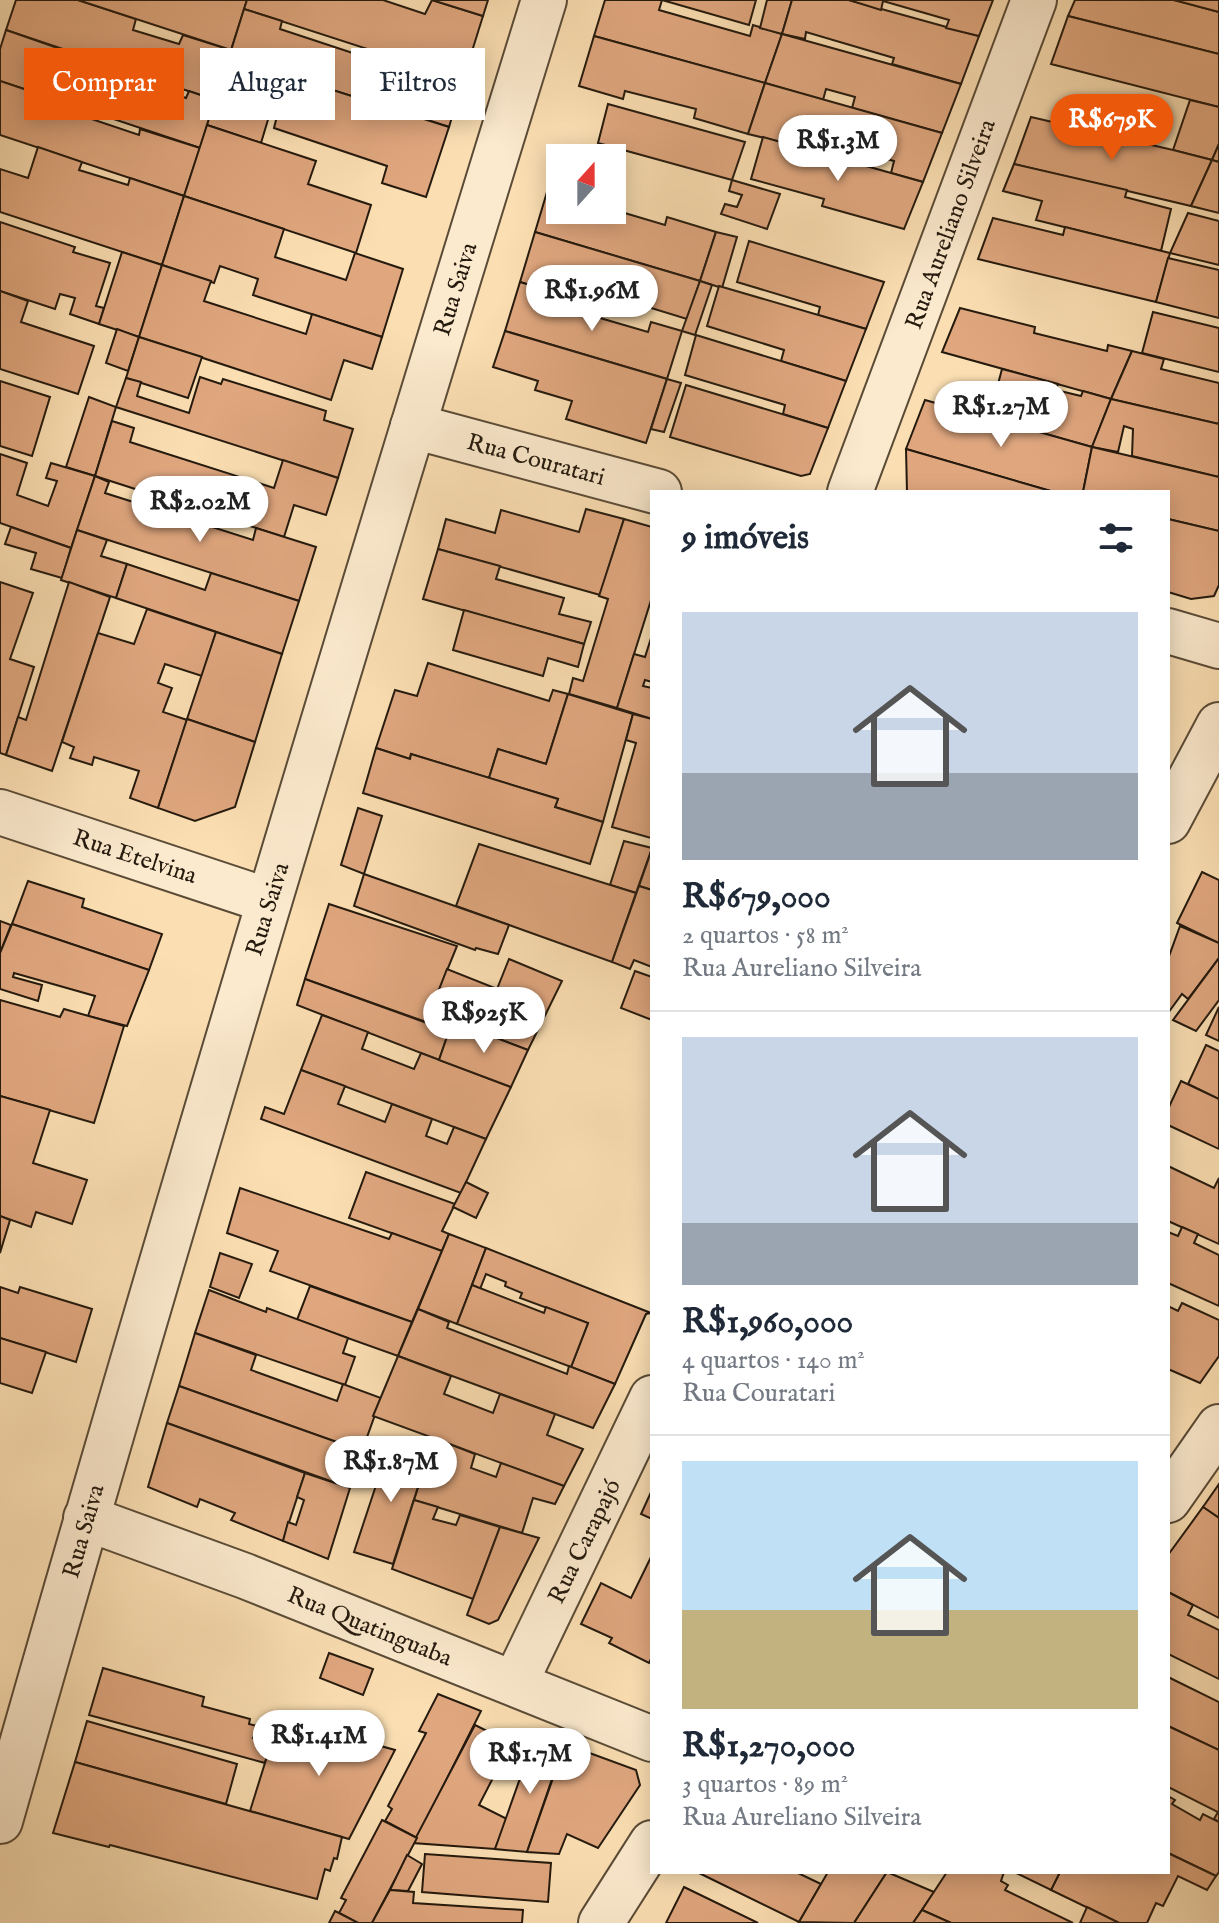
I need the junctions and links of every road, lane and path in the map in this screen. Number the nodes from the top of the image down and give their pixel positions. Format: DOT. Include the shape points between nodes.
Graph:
graph roads {
  1 [pos="544,0"];
  2 [pos="1034,0"];
  3 [pos="413,426"];
  4 [pos="652,490"];
  5 [pos="851,490"];
  6 [pos="1170,632"];
  7 [pos="1219,646"];
  8 [pos="1219,725"];
  9 [pos="0,812"];
  10 [pos="1170,817"];
  11 [pos="269,901"];
  12 [pos="650,1402"];
  13 [pos="1219,1427"];
  14 [pos="1170,1497"];
  15 [pos="86,1518"];
  16 [pos="515,1683"];
  17 [pos="650,1738"];
  18 [pos="0,1821"];
  19 [pos="650,1846"];
  20 [pos="601,1923"];
  1 -- 3 [label="street, Rua Saiva"];
  2 -- 5 [label="street, Rua Aureliano Silveira"];
  3 -- 4 [label="street, Rua Couratari"];
  3 -- 11 [label="street, Rua Saiva"];
  6 -- 7 [label="street"];
  8 -- 10 [label="street"];
  9 -- 11 [label="street, Rua Etelvina"];
  11 -- 15 [label="street, Rua Saiva"];
  12 -- 16 [label="street, Rua Carapajó"];
  13 -- 14 [label="street"];
  15 -- 16 [label="street, Rua Quatinguaba"];
  15 -- 18 [label="street, Rua Saiva"];
  16 -- 17 [label="street, Rua Quatinguaba"];
  19 -- 20 [label="street"];
}
